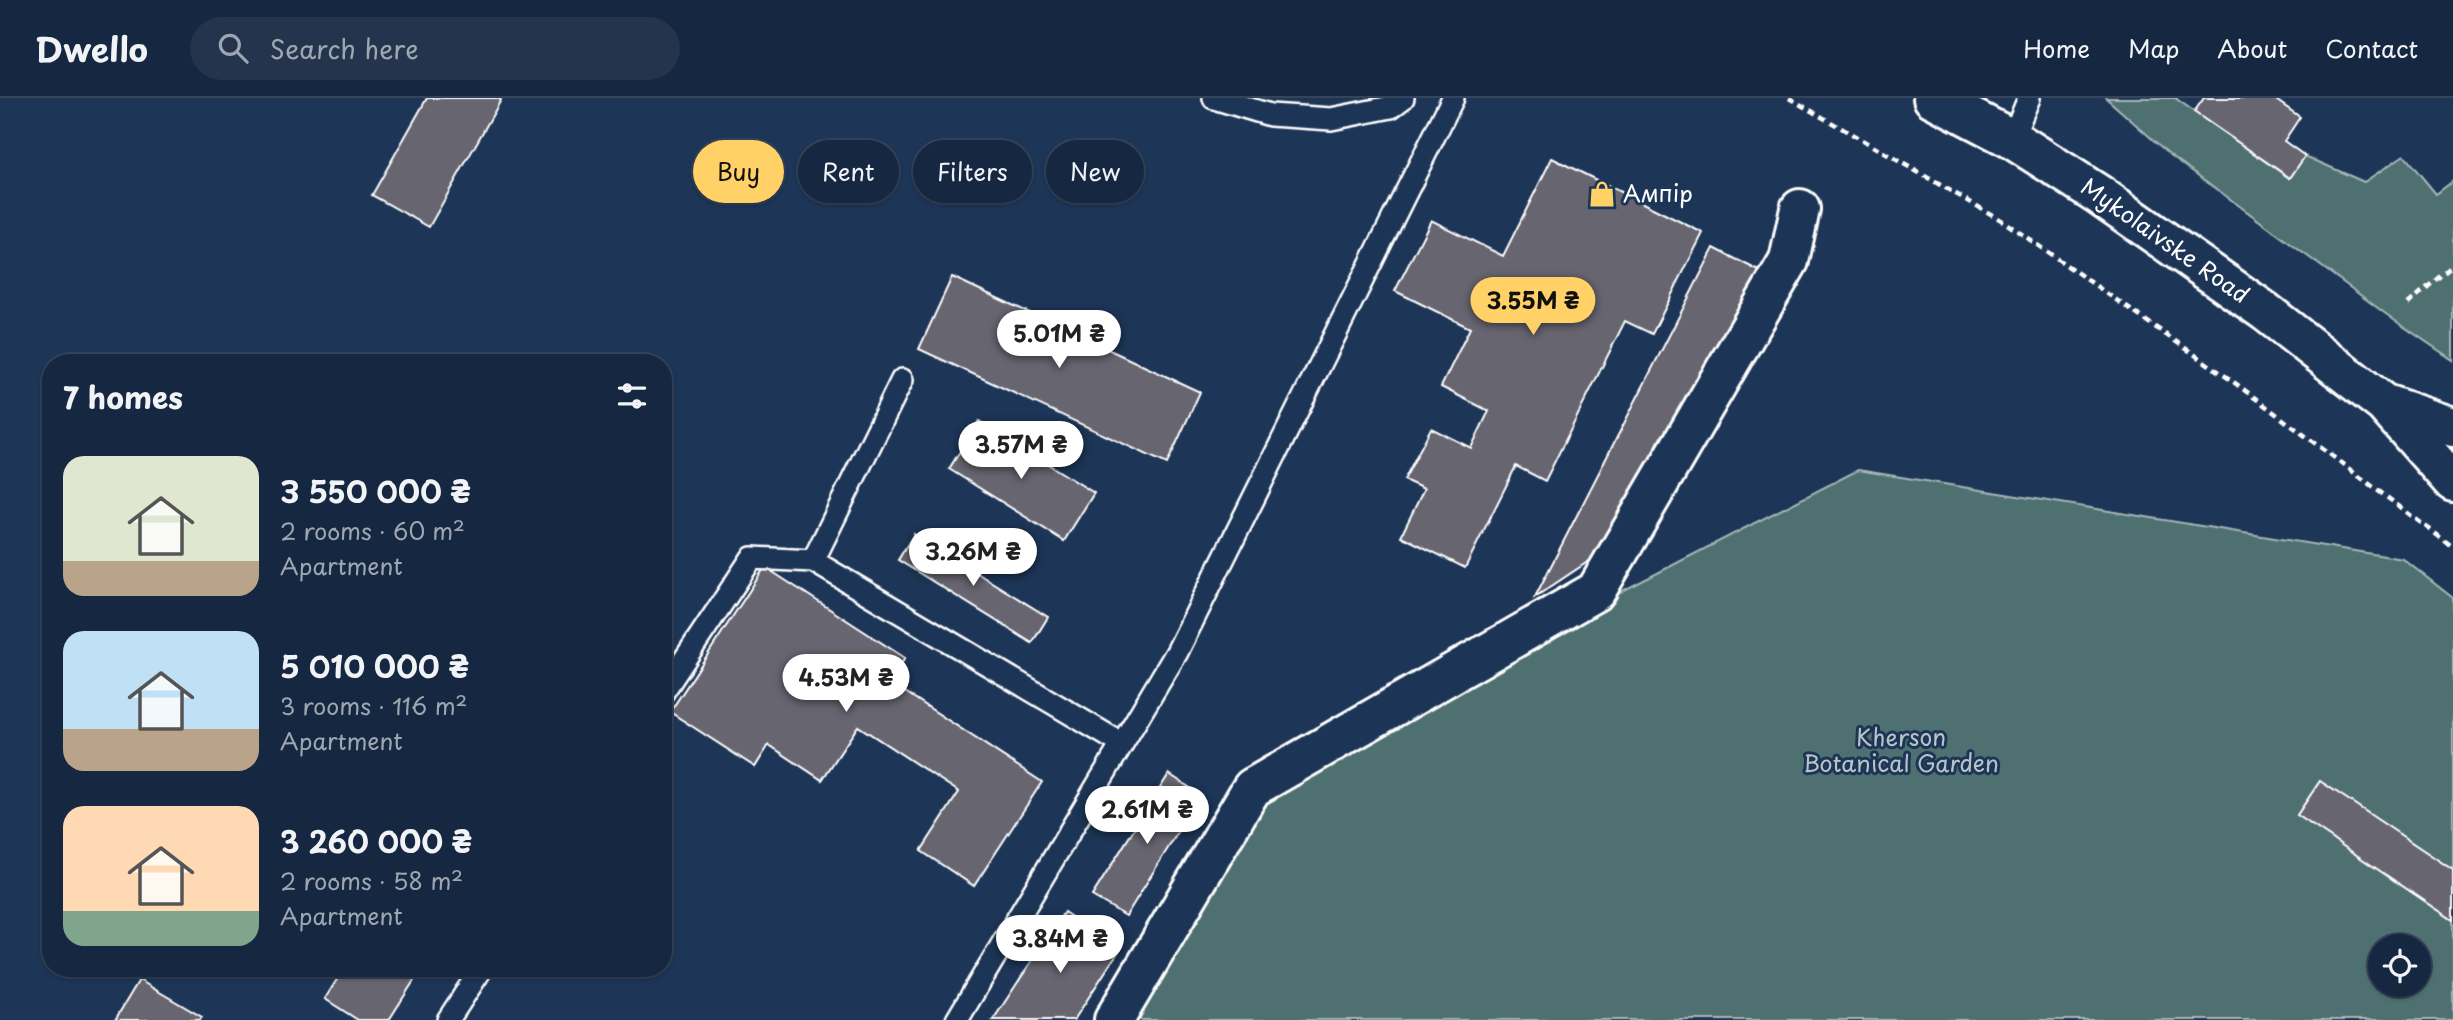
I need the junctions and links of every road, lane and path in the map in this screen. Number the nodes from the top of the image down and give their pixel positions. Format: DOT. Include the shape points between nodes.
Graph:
graph roads {
  1 [pos="1214,98"];
  2 [pos="1403,98"];
  3 [pos="1453,98"];
  4 [pos="1789,98"];
  5 [pos="1933,98"];
  6 [pos="2029,98"];
  7 [pos="2012,139"];
  8 [pos="1800,209"];
  9 [pos="2453,265"];
  10 [pos="2408,304"];
  11 [pos="902,380"];
  12 [pos="2384,404"];
  13 [pos="2453,426"];
  14 [pos="2453,482"];
  15 [pos="2453,547"];
  16 [pos="813,562"];
  17 [pos="672,678"];
  18 [pos="1122,744"];
  19 [pos="476,977"];
  20 [pos="448,1020"];
  21 [pos="957,1020"];
  22 [pos="1114,1020"];
  1 -- 2 [label="lane" via="1270,115 1331,119 1391,107"];
  3 -- 18 [label="lane" via="1177,652"];
  4 -- 15 [label="path" via="2003,221 2231,380"];
  5 -- 7 [label="street, Mykolaivske Road"];
  6 -- 7 [label="lane"];
  7 -- 12 [label="street, Mykolaivske Road" via="2266,312"];
  8 -- 22 [label="street" via="1789,261 1596,591 1252,788"];
  9 -- 10 [label="path"];
  11 -- 16 [label="lane"];
  12 -- 13 [label="street, Mykolaivske Road"];
  12 -- 14 [label="street, Mykolaivske Road"];
  16 -- 17 [label="lane" via="752,558"];
  16 -- 18 [label="lane"];
  18 -- 21 [label="lane"];
  19 -- 20 [label="lane"];
}
